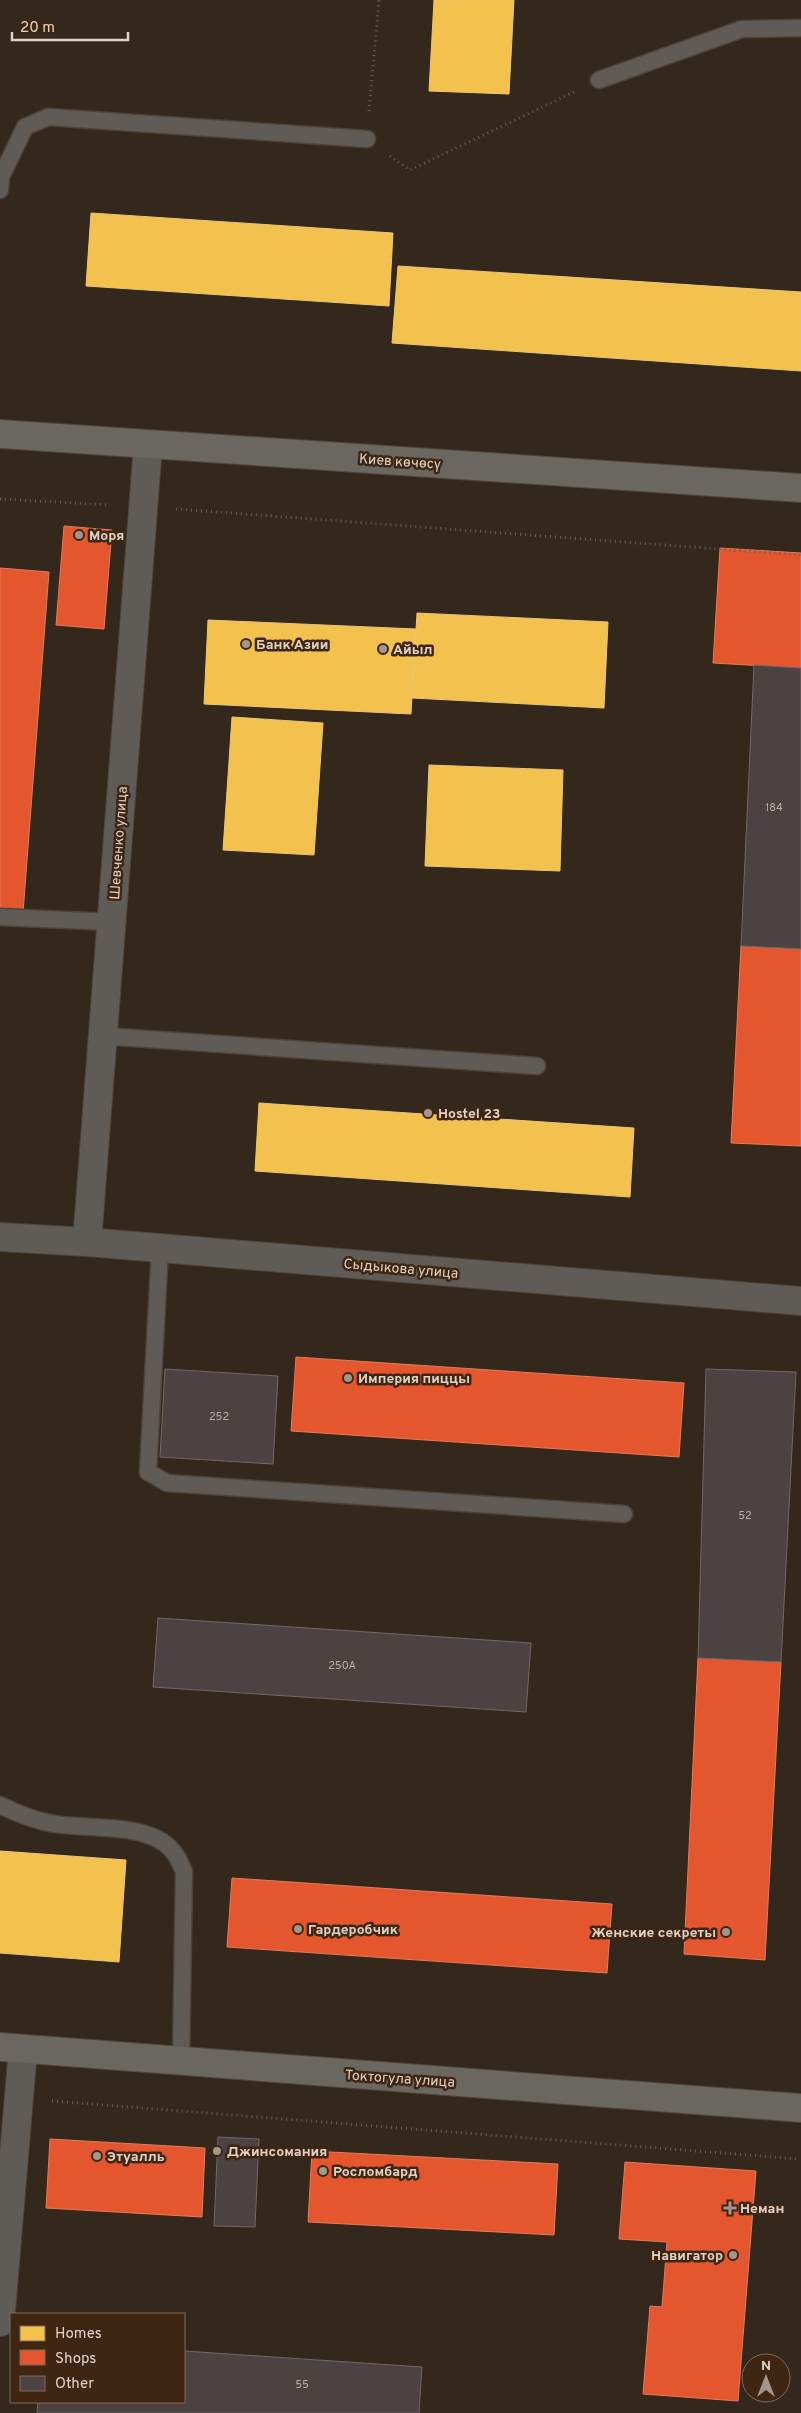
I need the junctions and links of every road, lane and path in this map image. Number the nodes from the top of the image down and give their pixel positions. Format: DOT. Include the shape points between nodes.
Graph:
graph roads {
  1 [pos="379,0"];
  2 [pos="801,28"];
  3 [pos="599,80"];
  4 [pos="367,139"];
  5 [pos="0,190"];
  6 [pos="0,434"];
  7 [pos="148,445"];
  8 [pos="801,488"];
  9 [pos="0,499"];
  10 [pos="143,507"];
  11 [pos="801,555"];
  12 [pos="0,917"];
  13 [pos="112,922"];
  14 [pos="103,1036"];
  15 [pos="537,1066"];
  16 [pos="0,1236"];
  17 [pos="88,1242"];
  18 [pos="160,1248"];
  19 [pos="801,1301"];
  20 [pos="624,1514"];
  21 [pos="0,1806"];
  22 [pos="12,2048"];
  23 [pos="181,2061"];
  24 [pos="19,2099"];
  25 [pos="801,2108"];
  26 [pos="799,2159"];
  27 [pos="0,2322"];
  1 -- 4 [label="path"];
  2 -- 3 [label="lane" via="742,29"];
  3 -- 4 [label="path" via="410,170"];
  4 -- 5 [label="lane" via="48,118 26,126 1,177"];
  6 -- 7 [label="main road, Киев көчөсү"];
  7 -- 8 [label="main road, Киев көчөсү"];
  7 -- 10 [label="street, Шевченко улица"];
  9 -- 10 [label="path"];
  10 -- 11 [label="path"];
  10 -- 13 [label="street, Шевченко улица"];
  12 -- 13 [label="lane"];
  13 -- 14 [label="street, Шевченко улица"];
  14 -- 15 [label="lane"];
  14 -- 17 [label="street, Шевченко улица"];
  16 -- 17 [label="street, Сыдыкова улица"];
  17 -- 18 [label="street, Сыдыкова улица"];
  18 -- 19 [label="street, Сыдыкова улица"];
  18 -- 20 [label="lane" via="148,1472 167,1482"];
  21 -- 23 [label="lane" via="23,1817 55,1824 132,1830 160,1840 175,1853 184,1871"];
  22 -- 23 [label="main road, Токтогула улица"];
  22 -- 24 [label="street"];
  23 -- 25 [label="main road, Токтогула улица"];
  24 -- 26 [label="path"];
  24 -- 27 [label="street"];
}
